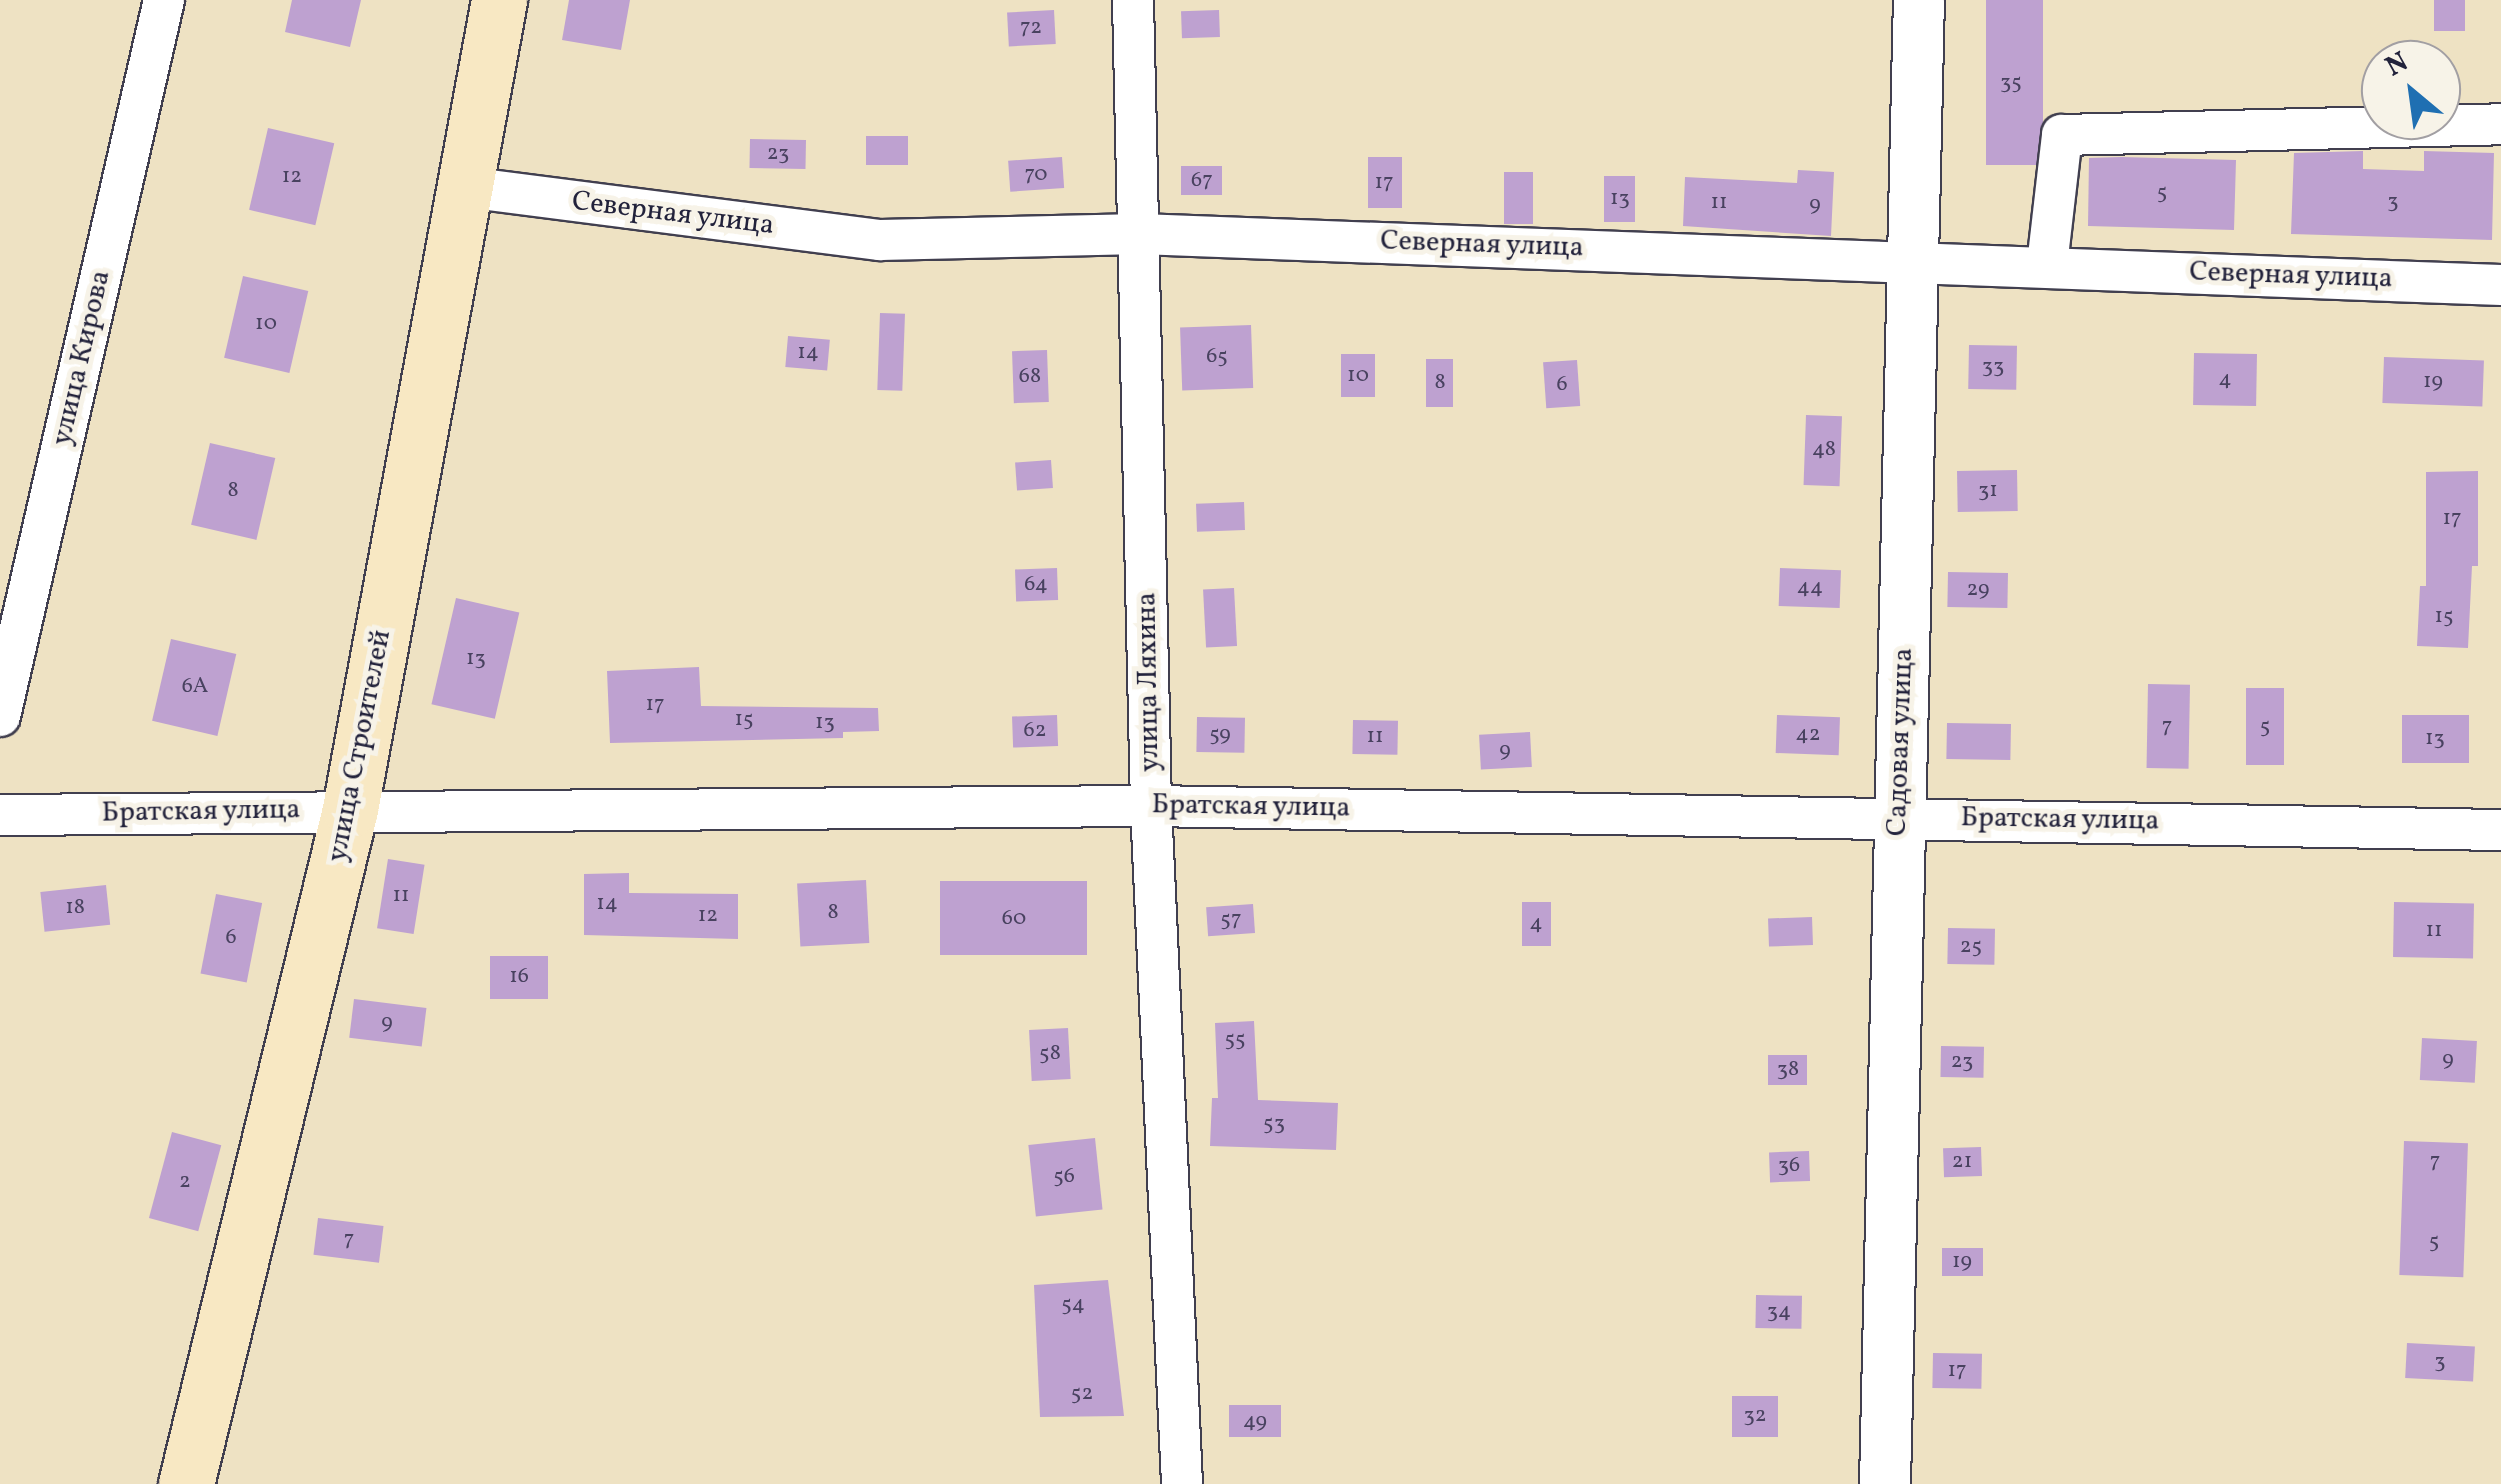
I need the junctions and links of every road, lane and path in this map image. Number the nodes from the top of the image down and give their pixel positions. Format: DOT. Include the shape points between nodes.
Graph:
graph roads {
  1 [pos="164,0"];
  2 [pos="500,0"];
  3 [pos="1133,0"];
  4 [pos="1919,0"];
  5 [pos="2501,124"];
  6 [pos="465,187"];
  7 [pos="1140,234"];
  8 [pos="1914,260"];
  9 [pos="2047,265"];
  10 [pos="2501,285"];
  11 [pos="0,716"];
  12 [pos="1151,806"];
  13 [pos="350,809"];
  14 [pos="0,815"];
  15 [pos="1898,816"];
  16 [pos="2501,830"];
  17 [pos="186,1484"];
  18 [pos="1182,1484"];
  19 [pos="1884,1484"];
  1 -- 11 [label="street, улица Кирова"];
  2 -- 6 [label="main road, улица Строителей"];
  3 -- 7 [label="street, улица Ляхина"];
  4 -- 8 [label="street, Садовая улица"];
  5 -- 9 [label="street" via="2062,136"];
  6 -- 7 [label="street, Северная улица" via="880,240"];
  6 -- 13 [label="main road, улица Строителей"];
  7 -- 8 [label="street, Северная улица"];
  7 -- 12 [label="street, улица Ляхина"];
  8 -- 9 [label="street, Северная улица"];
  8 -- 15 [label="street, Садовая улица"];
  9 -- 10 [label="street, Северная улица"];
  12 -- 13 [label="street, Братская улица"];
  12 -- 15 [label="street, Братская улица"];
  12 -- 18 [label="street, улица Ляхина"];
  13 -- 14 [label="street, Братская улица"];
  13 -- 17 [label="main road, улица Строителей"];
  15 -- 16 [label="street, Братская улица"];
  15 -- 19 [label="street, Садовая улица"];
}
